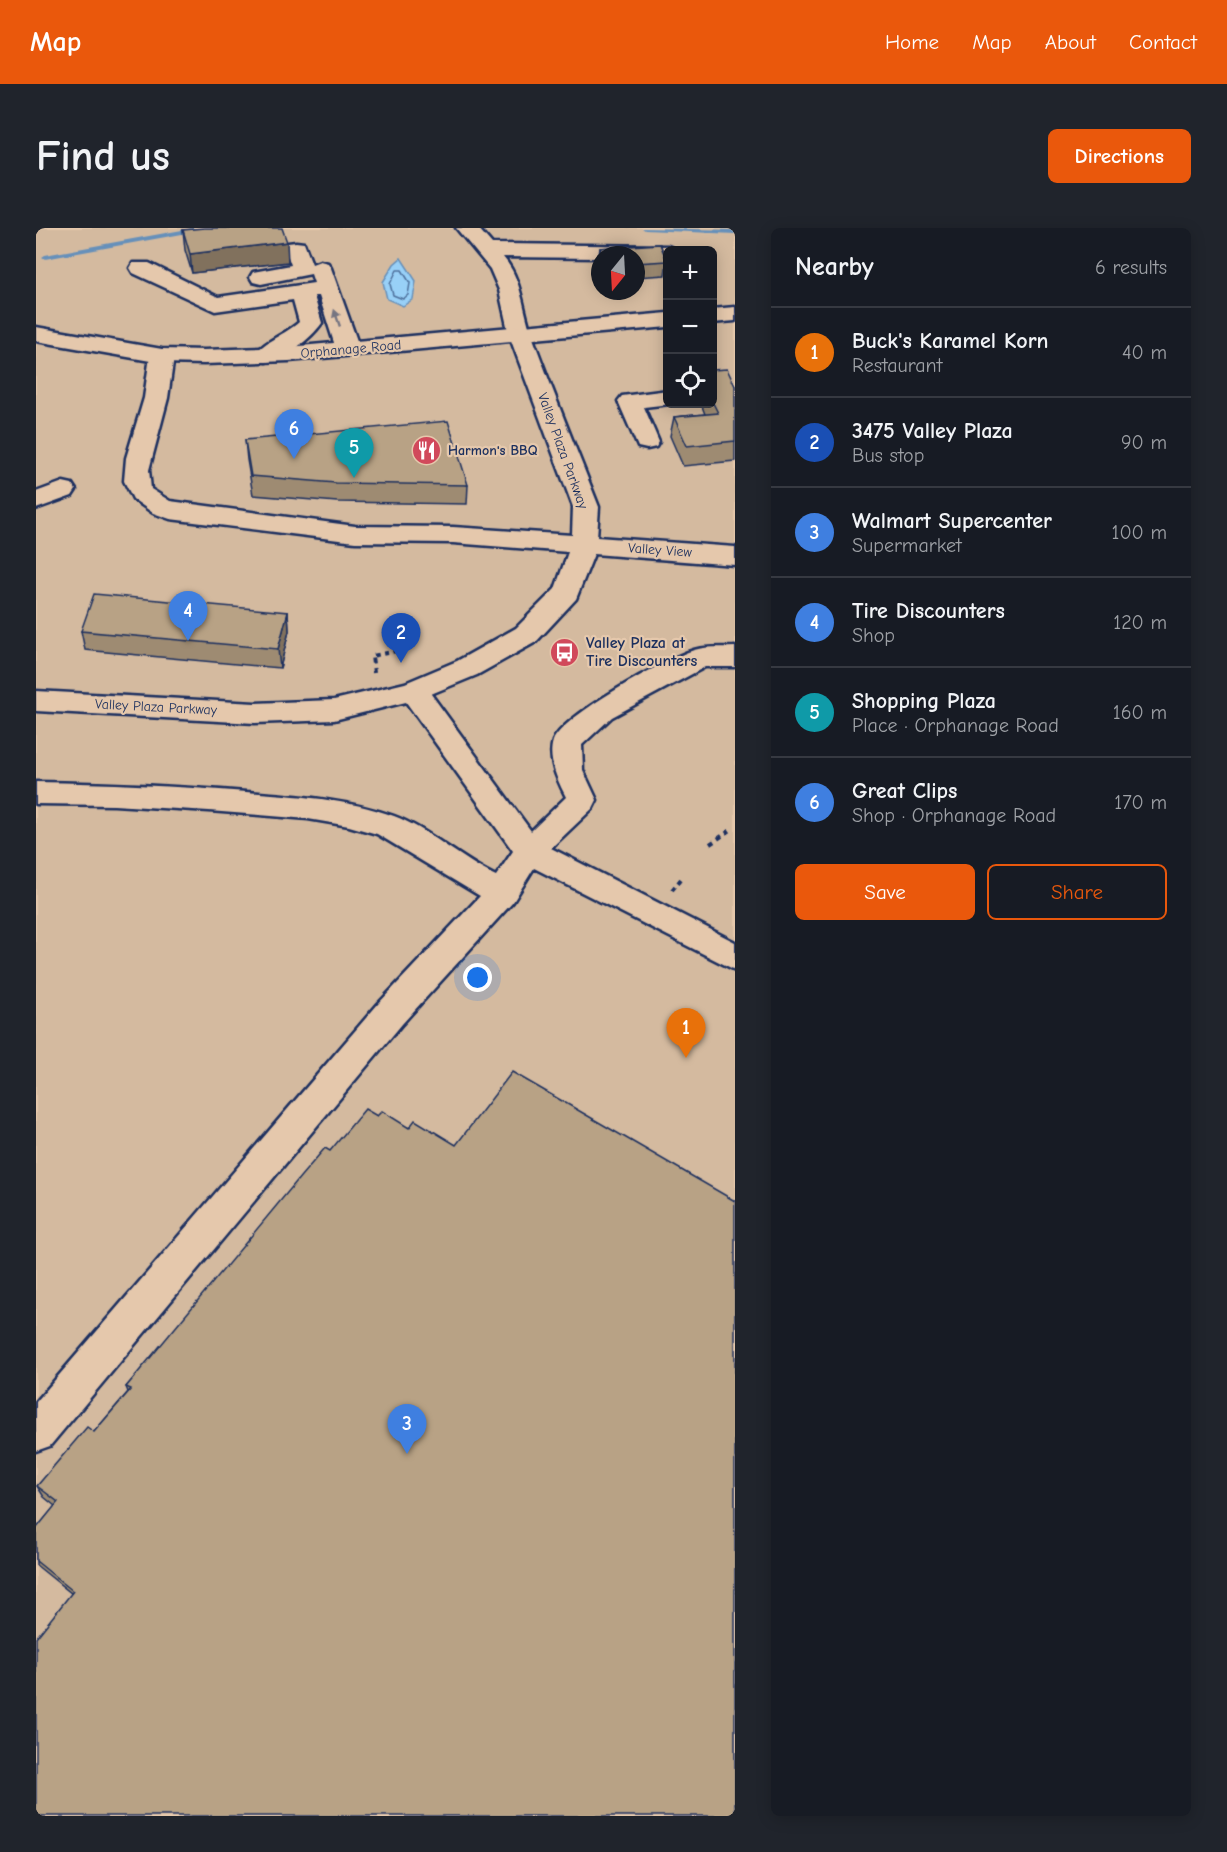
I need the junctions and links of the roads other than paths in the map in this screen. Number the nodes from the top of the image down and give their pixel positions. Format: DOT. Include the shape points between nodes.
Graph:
graph roads {
  1 [pos="467,228"];
  2 [pos="487,250"];
  3 [pos="663,252"];
  4 [pos="177,264"];
  5 [pos="327,288"];
  6 [pos="184,289"];
  7 [pos="302,292"];
  8 [pos="735,314"];
  9 [pos="717,316"];
  10 [pos="663,321"];
  11 [pos="36,334"];
  12 [pos="520,335"];
  13 [pos="348,349"];
  14 [pos="266,355"];
  15 [pos="162,356"];
  16 [pos="663,398"];
  17 [pos="647,442"];
  18 [pos="63,490"];
  19 [pos="36,501"];
  20 [pos="584,544"];
  21 [pos="735,556"];
  22 [pos="735,657"];
  23 [pos="412,691"];
  24 [pos="36,701"];
  25 [pos="36,793"];
  26 [pos="529,851"];
  27 [pos="502,893"];
  28 [pos="735,957"];
  29 [pos="36,1432"];
  1 -- 2 [label="street, Valley Plaza Parkway"];
  2 -- 3 [label="street"];
  2 -- 12 [label="street, Valley Plaza Parkway" via="510,290"];
  4 -- 6 [label="street" via="141,268"];
  5 -- 6 [label="street" via="313,246 290,249 303,270"];
  5 -- 7 [label="street"];
  13 -- 5 [label="street, one-way"];
  6 -- 7 [label="street" via="215,304"];
  7 -- 14 [label="street" via="311,323"];
  8 -- 9 [label="street"];
  10 -- 12 [label="street, Orphanage Road"];
  11 -- 15 [label="street, Orphanage Road"];
  12 -- 13 [label="street, Orphanage Road"];
  12 -- 20 [label="street, Valley Plaza Parkway" via="586,507"];
  13 -- 14 [label="street, Orphanage Road"];
  14 -- 15 [label="street, Orphanage Road"];
  15 -- 20 [label="street, Valley View" via="156,399 138,460 138,488 150,502 170,511 355,534 453,535"];
  16 -- 17 [label="street" via="630,401"];
  18 -- 19 [label="street"];
  20 -- 21 [label="street, Valley View"];
  20 -- 23 [label="street, Valley Plaza Parkway" via="567,593 526,635 467,668"];
  22 -- 26 [label="street" via="700,658 602,710 567,742 568,770 582,800"];
  23 -- 24 [label="street, Valley Plaza Parkway" via="334,710 255,713"];
  23 -- 26 [label="street"];
  25 -- 27 [label="street" via="186,798 350,815 386,825"];
  26 -- 27 [label="street"];
  26 -- 28 [label="street"];
  27 -- 29 [label="street" via="390,1014"];
}
